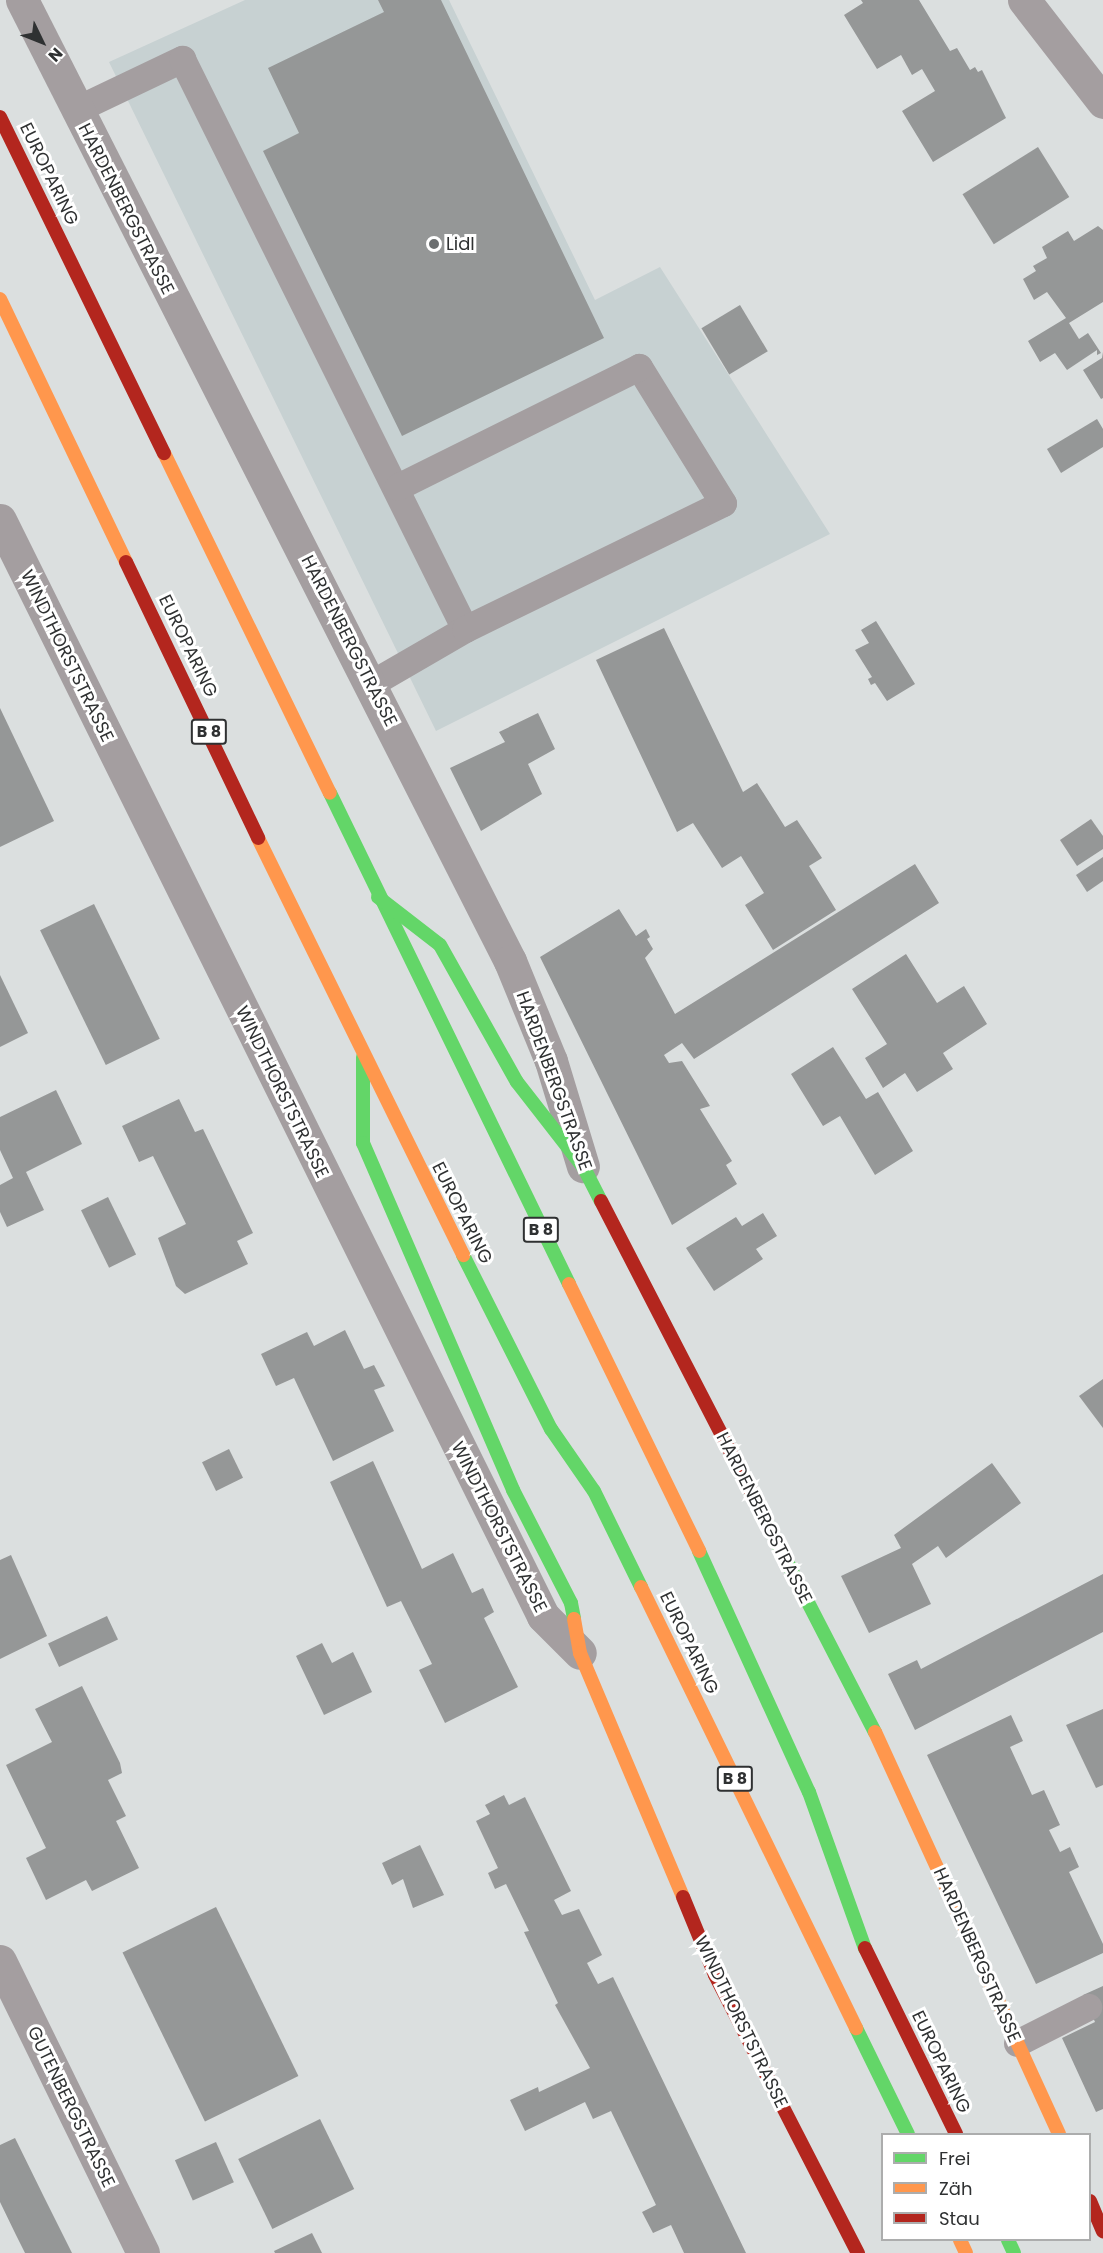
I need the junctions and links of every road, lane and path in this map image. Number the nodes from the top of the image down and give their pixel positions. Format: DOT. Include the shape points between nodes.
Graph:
graph roads {
  1 [pos="22,0"];
  2 [pos="1024,0"];
  3 [pos="1103,102"];
  4 [pos="75,110"];
  5 [pos="0,117"];
  6 [pos="0,299"];
  7 [pos="397,487"];
  8 [pos="0,520"];
  9 [pos="465,629"];
  10 [pos="372,683"];
  11 [pos="378,897"];
  12 [pos="363,1057"];
  13 [pos="584,1168"];
  14 [pos="580,1653"];
  15 [pos="0,1961"];
  16 [pos="1088,2007"];
  17 [pos="1017,2043"];
  18 [pos="908,2133"];
  19 [pos="956,2133"];
  20 [pos="1059,2133"];
  21 [pos="1091,2205"];
  22 [pos="1103,2231"];
  23 [pos="143,2253"];
  24 [pos="858,2253"];
  1 -- 4 [label="street, HARDENBERGSTRASSE"];
  2 -- 3 [label="street"];
  4 -- 7 [label="lane" via="182,59"];
  4 -- 10 [label="street, HARDENBERGSTRASSE"];
  5 -- 11 [label="main road, EUROPARING / B 8"];
  6 -- 12 [label="main road, EUROPARING / B 8"];
  7 -- 9 [label="lane"];
  7 -- 9 [label="lane" via="639,367 723,503"];
  8 -- 14 [label="street, WINDTHORSTSTRASSE" via="543,1616"];
  9 -- 10 [label="lane"];
  10 -- 13 [label="street, HARDENBERGSTRASSE" via="510,961 551,1061"];
  11 -- 13 [label="main road, EUROPARING" via="440,945 517,1082"];
  11 -- 19 [label="main road, EUROPARING / B 8" via="705,1563 809,1792 865,1949"];
  12 -- 14 [label="main road, WINDTHORSTSTRASSE" via="363,1143 513,1490 571,1603"];
  12 -- 18 [label="main road, EUROPARING / B 8" via="548,1421 594,1491"];
  13 -- 17 [label="main road, HARDENBERGSTRASSE" via="885,1752"];
  14 -- 24 [label="main road, WINDTHORSTSTRASSE" via="715,1975"];
  15 -- 23 [label="street, GUTENBERGSTRASSE"];
  16 -- 17 [label="lane"];
  17 -- 20 [label="main road, HARDENBERGSTRASSE"];
  21 -- 22 [label="main road"];
}
